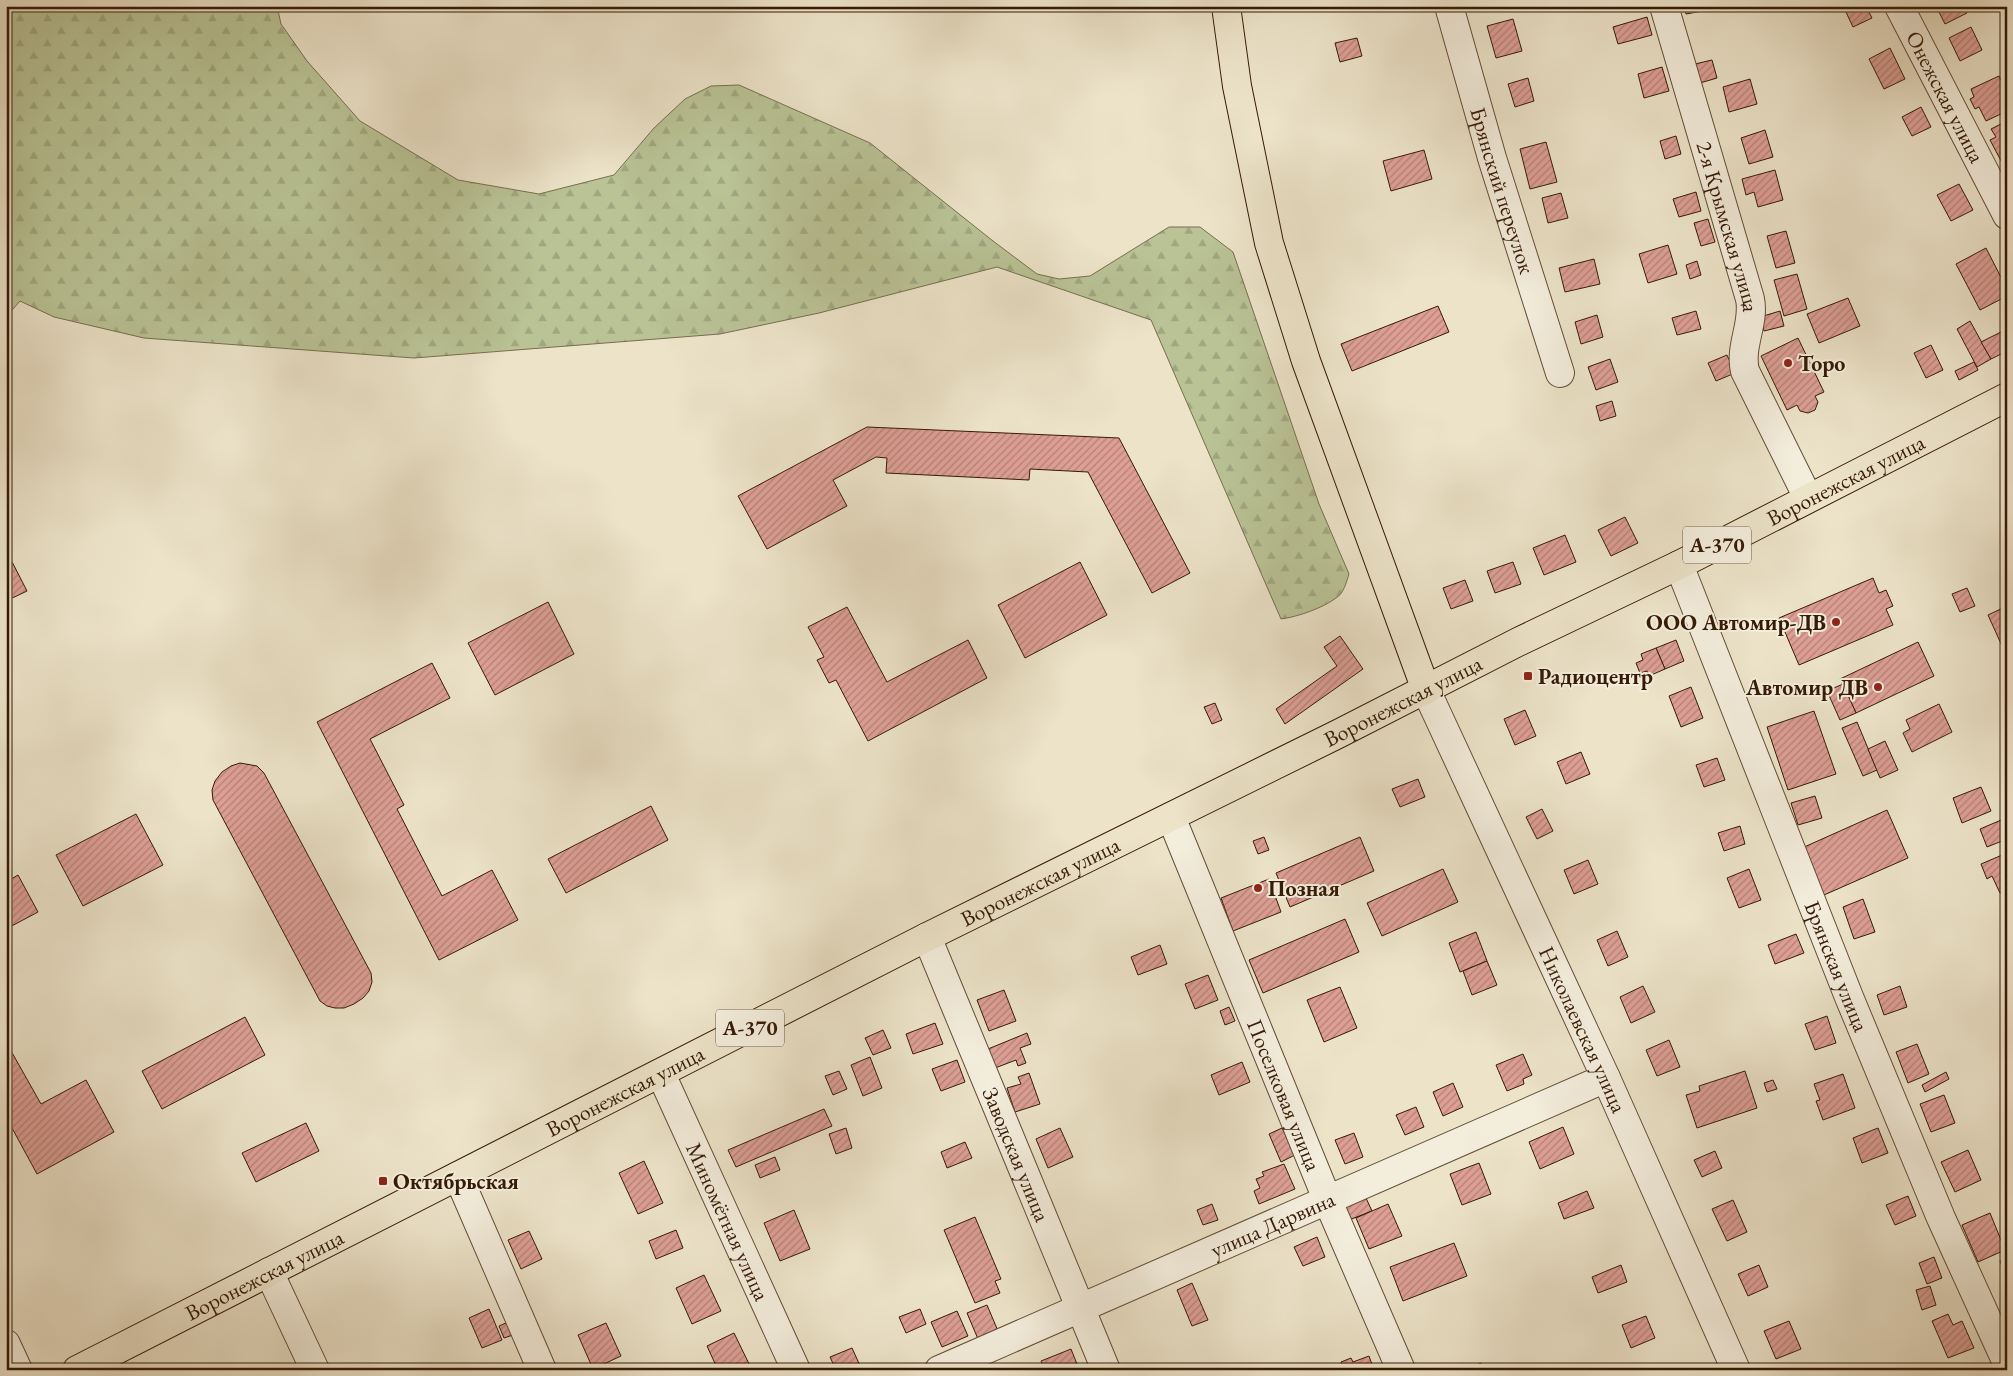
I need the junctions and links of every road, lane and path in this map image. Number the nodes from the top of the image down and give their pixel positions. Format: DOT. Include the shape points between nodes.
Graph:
graph roads {
  1 [pos="1226,6"];
  2 [pos="1449,6"];
  3 [pos="1664,6"];
  4 [pos="1899,6"];
  5 [pos="2007,215"];
  6 [pos="1560,373"];
  7 [pos="2007,397"];
  8 [pos="1808,498"];
  9 [pos="1679,565"];
  10 [pos="1426,690"];
  11 [pos="1171,817"];
  12 [pos="927,938"];
  13 [pos="661,1074"];
  14 [pos="1606,1078"];
  15 [pos="458,1176"];
  16 [pos="1327,1199"];
  17 [pos="269,1272"];
  18 [pos="1079,1308"];
  19 [pos="6,1344"];
  20 [pos="2007,1363"];
  21 [pos="82,1369"];
  22 [pos="18,1370"];
  23 [pos="315,1370"];
  24 [pos="542,1370"];
  25 [pos="796,1370"];
  26 [pos="939,1370"];
  27 [pos="1106,1370"];
  28 [pos="1401,1370"];
  29 [pos="1736,1370"];
  1 -- 10 [label="main road" via="1236,86 1269,242 1306,361"];
  2 -- 6 [label="street, Брянский переулок" via="1492,158"];
  3 -- 8 [label="street, 2-я Крымская улица" via="1750,298 1752,315 1743,362 1745,371"];
  4 -- 5 [label="street, Онежская улица"];
  7 -- 8 [label="main road, Воронежская улица / А-370"];
  8 -- 9 [label="main road, Воронежская улица / А-370"];
  9 -- 10 [label="main road, Воронежская улица / А-370"];
  9 -- 20 [label="street, Брянская улица" via="1853,1006 1941,1218"];
  10 -- 11 [label="main road, Воронежская улица / А-370"];
  10 -- 14 [label="street, Николаевская улица"];
  11 -- 12 [label="main road, Воронежская улица / А-370"];
  11 -- 16 [label="street, Поселковая улица"];
  12 -- 13 [label="main road, Воронежская улица / А-370"];
  12 -- 18 [label="street, Заводская улица"];
  13 -- 15 [label="main road, Воронежская улица / А-370"];
  13 -- 25 [label="street, Миномётная улица"];
  14 -- 16 [label="street, улица Дарвина"];
  14 -- 29 [label="street, Николаевская улица"];
  15 -- 17 [label="main road, Воронежская улица / А-370"];
  15 -- 24 [label="street"];
  16 -- 18 [label="street, улица Дарвина"];
  16 -- 28 [label="street, Поселковая улица"];
  17 -- 21 [label="main road, Воронежская улица / А-370"];
  17 -- 23 [label="street"];
  18 -- 26 [label="street, улица Дарвина"];
  18 -- 27 [label="street, Заводская улица"];
  19 -- 22 [label="street"];
}
